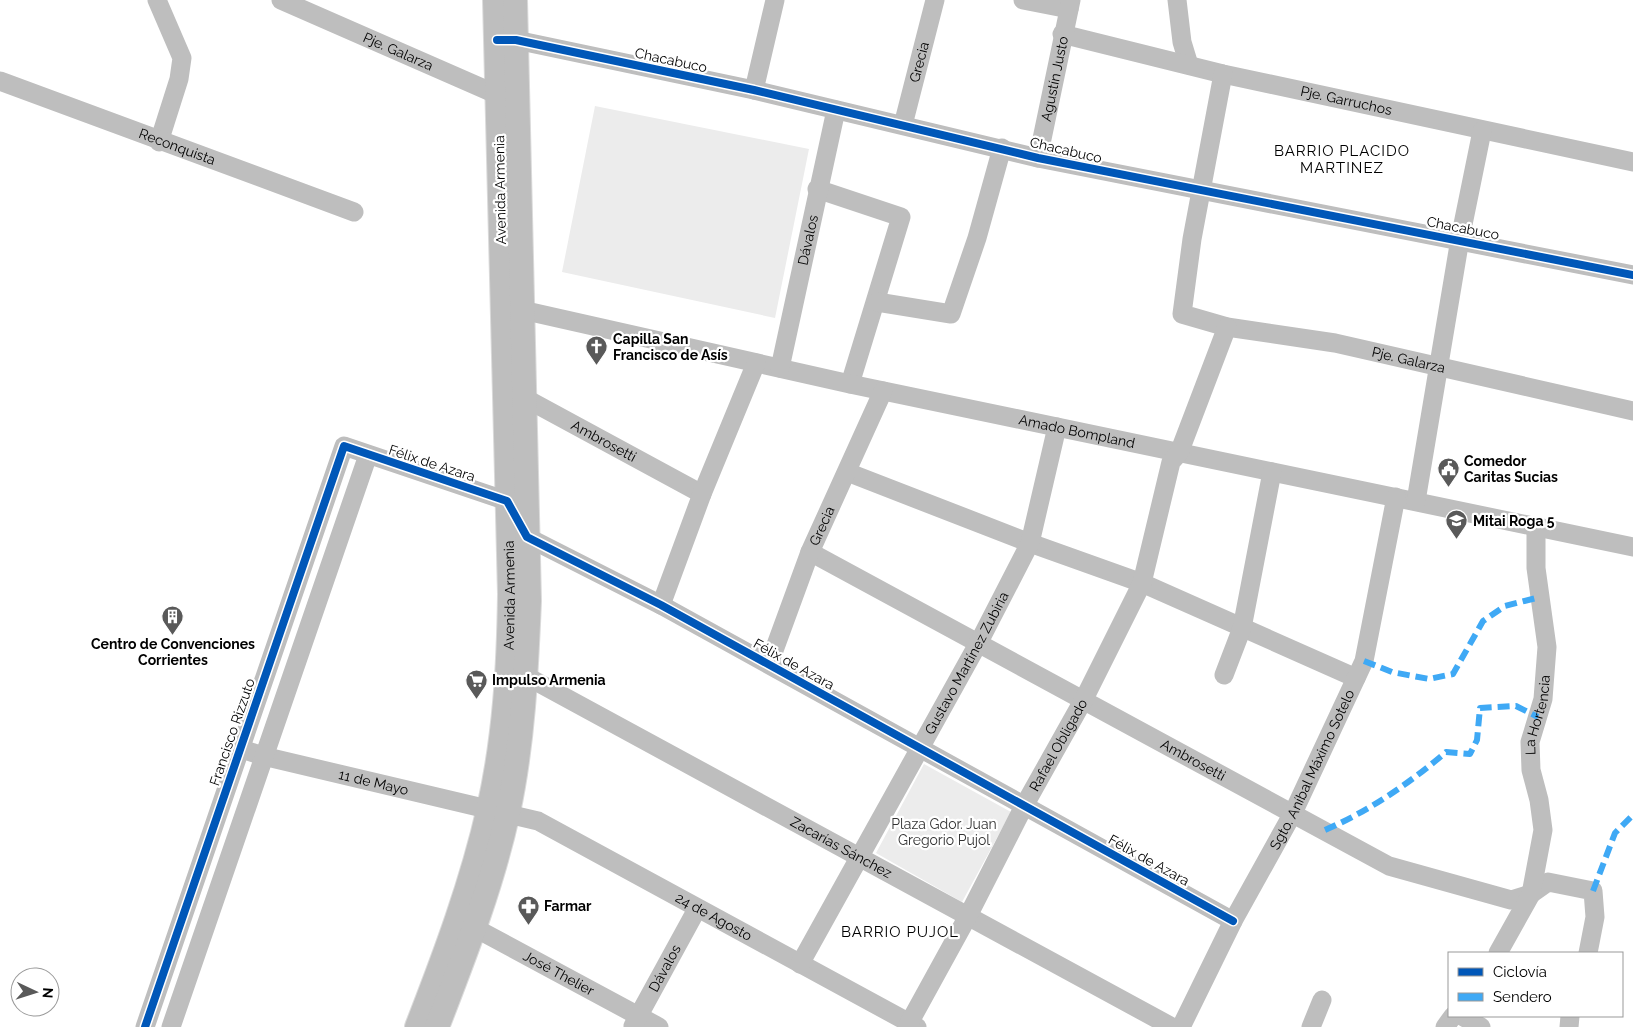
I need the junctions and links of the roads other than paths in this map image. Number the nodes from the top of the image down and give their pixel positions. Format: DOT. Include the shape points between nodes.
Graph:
graph roads {
  1 [pos="157,0"];
  2 [pos="281,0"];
  3 [pos="495,0"];
  4 [pos="515,0"];
  5 [pos="775,0"];
  6 [pos="935,0"];
  7 [pos="1023,0"];
  8 [pos="1177,0"];
  9 [pos="1070,4"];
  10 [pos="1062,34"];
  11 [pos="506,40"];
  12 [pos="1189,65"];
  13 [pos="1223,74"];
  14 [pos="0,81"];
  15 [pos="754,90"];
  16 [pos="507,94"];
  17 [pos="836,110"];
  18 [pos="903,125"];
  19 [pos="1482,131"];
  20 [pos="159,142"];
  21 [pos="1002,148"];
  22 [pos="1038,158"];
  23 [pos="1633,162"];
  24 [pos="818,189"];
  25 [pos="1202,192"];
  26 [pos="354,212"];
  27 [pos="1460,240"];
  28 [pos="1633,275"];
  29 [pos="877,302"];
  30 [pos="512,310"];
  31 [pos="1227,327"];
  32 [pos="756,363"];
  33 [pos="1438,367"];
  34 [pos="780,368"];
  35 [pos="850,384"];
  36 [pos="883,391"];
  37 [pos="514,398"];
  38 [pos="1633,411"];
  39 [pos="1057,427"];
  40 [pos="344,446"];
  41 [pos="1180,453"];
  42 [pos="368,455"];
  43 [pos="847,472"];
  44 [pos="1272,472"];
  45 [pos="702,494"];
  46 [pos="1396,497"];
  47 [pos="506,501"];
  48 [pos="1416,501"];
  49 [pos="1536,527"];
  50 [pos="526,537"];
  51 [pos="1030,543"];
  52 [pos="1633,547"];
  53 [pos="810,552"];
  54 [pos="1142,583"];
  55 [pos="661,606"];
  56 [pos="1242,628"];
  57 [pos="979,642"];
  58 [pos="769,664"];
  59 [pos="517,675"];
  60 [pos="1224,675"];
  61 [pos="1356,678"];
  62 [pos="1084,699"];
  63 [pos="239,748"];
  64 [pos="919,749"];
  65 [pos="263,756"];
  66 [pos="1024,806"];
  67 [pos="498,811"];
  68 [pos="1293,813"];
  69 [pos="861,858"];
  70 [pos="1531,894"];
  71 [pos="697,908"];
  72 [pos="968,916"];
  73 [pos="1233,921"];
  74 [pos="466,925"];
  75 [pos="1499,952"];
  76 [pos="1588,952"];
  77 [pos="800,964"];
  78 [pos="1322,1000"];
  79 [pos="1464,1017"];
  80 [pos="636,1021"];
  81 [pos="911,1026"];
  82 [pos="145,1027"];
  83 [pos="171,1027"];
  84 [pos="417,1027"];
  85 [pos="437,1027"];
  86 [pos="659,1027"];
  87 [pos="1172,1027"];
  88 [pos="1182,1027"];
  89 [pos="1311,1027"];
  90 [pos="1481,1027"];
  1 -- 20 [label="street" via="182,58 179,79"];
  2 -- 16 [label="street, Pje. Galarza"];
  3 -- 11 [label="main road, Avenida Armenia"];
  4 -- 11 [label="main road, Avenida Armenia"];
  5 -- 15 [label="street"];
  6 -- 18 [label="street, Grecia"];
  7 -- 9 [label="street"];
  8 -- 12 [label="street" via="1182,42"];
  9 -- 10 [label="street, Agustín Justo"];
  10 -- 12 [label="street, Pje. Garruchos"];
  10 -- 22 [label="street, Agustín Justo"];
  11 -- 15 [label="street, Chacabuco"];
  11 -- 16 [label="main road, Avenida Armenia"];
  12 -- 13 [label="street, Pje. Garruchos"];
  13 -- 19 [label="street, Pje. Garruchos"];
  13 -- 25 [label="street"];
  14 -- 20 [label="street, Reconquista"];
  15 -- 17 [label="street, Chacabuco"];
  16 -- 30 [label="main road, Avenida Armenia"];
  17 -- 18 [label="street, Chacabuco"];
  17 -- 24 [label="street, Dávalos"];
  18 -- 21 [label="street, Chacabuco"];
  19 -- 23 [label="street, Pje. Garruchos"];
  19 -- 27 [label="street"];
  20 -- 26 [label="street, Reconquista"];
  21 -- 22 [label="street, Chacabuco"];
  21 -- 29 [label="street" via="977,238 950,314"];
  22 -- 25 [label="street, Chacabuco"];
  24 -- 29 [label="street" via="901,217"];
  24 -- 34 [label="street, Dávalos"];
  25 -- 27 [label="street, Chacabuco"];
  25 -- 31 [label="street, Pje. Galarza" via="1182,314"];
  27 -- 28 [label="street, Chacabuco"];
  27 -- 33 [label="street"];
  29 -- 35 [label="street"];
  30 -- 32 [label="street, Amado Bompland"];
  30 -- 37 [label="main road, Avenida Armenia"];
  31 -- 33 [label="street, Pje. Galarza" via="1335,343"];
  31 -- 41 [label="street"];
  32 -- 34 [label="street, Amado Bompland"];
  32 -- 45 [label="street"];
  33 -- 38 [label="street, Pje. Galarza"];
  33 -- 48 [label="street"];
  34 -- 35 [label="street, Amado Bompland"];
  35 -- 36 [label="street, Amado Bompland"];
  36 -- 39 [label="street, Amado Bompland"];
  36 -- 43 [label="street, Grecia"];
  37 -- 45 [label="street, Ambrosetti"];
  37 -- 47 [label="main road, Avenida Armenia"];
  37 -- 50 [label="main road, Avenida Armenia"];
  39 -- 41 [label="street, Amado Bompland"];
  39 -- 51 [label="street, Gustavo Martínez Zubiria"];
  40 -- 42 [label="street, Félix de Azara"];
  40 -- 63 [label="street, Francisco Rizzuto"];
  41 -- 44 [label="street, Amado Bompland"];
  41 -- 54 [label="street, Rafael Obligado" via="1171,462"];
  42 -- 47 [label="street, Félix de Azara"];
  42 -- 65 [label="street"];
  43 -- 51 [label="street"];
  43 -- 53 [label="street, Grecia"];
  44 -- 46 [label="street, Amado Bompland"];
  44 -- 56 [label="street"];
  45 -- 55 [label="street"];
  46 -- 48 [label="street, Amado Bompland"];
  46 -- 61 [label="street, Sgto. Aníbal Máximo Sotelo" via="1369,641"];
  47 -- 50 [label="street"];
  47 -- 59 [label="main road, Avenida Armenia"];
  48 -- 49 [label="street, Amado Bompland"];
  49 -- 52 [label="street, Amado Bompland"];
  49 -- 70 [label="street, La Hortencia" via="1536,568 1547,647 1543,699 1530,742 1531,770 1542,830"];
  50 -- 55 [label="street, Félix de Azara"];
  50 -- 59 [label="main road, Avenida Armenia" via="529,601"];
  51 -- 54 [label="street"];
  51 -- 57 [label="street, Gustavo Martínez Zubiria"];
  53 -- 57 [label="street, Ambrosetti"];
  53 -- 58 [label="street, Grecia"];
  54 -- 56 [label="street"];
  54 -- 62 [label="street, Rafael Obligado"];
  55 -- 58 [label="street, Félix de Azara"];
  56 -- 60 [label="street"];
  56 -- 61 [label="street"];
  57 -- 62 [label="street, Ambrosetti"];
  57 -- 64 [label="street, Gustavo Martínez Zubiria"];
  58 -- 64 [label="street, Félix de Azara"];
  59 -- 67 [label="main road, Avenida Armenia" via="500,752"];
  59 -- 69 [label="street, Zacarías Sánchez"];
  61 -- 68 [label="street, Sgto. Aníbal Máximo Sotelo"];
  62 -- 66 [label="street, Rafael Obligado"];
  62 -- 68 [label="street, Ambrosetti"];
  63 -- 65 [label="street, 11 de Mayo"];
  63 -- 82 [label="street, Francisco Rizzuto"];
  64 -- 66 [label="street, Félix de Azara"];
  64 -- 69 [label="street, Gustavo Martínez Zubiria"];
  65 -- 67 [label="street, 11 de Mayo"];
  65 -- 83 [label="street"];
  66 -- 72 [label="street, Rafael Obligado"];
  66 -- 73 [label="street, Félix de Azara"];
  67 -- 71 [label="street, 24 de Agosto" via="538,821"];
  67 -- 74 [label="main road, Avenida Armenia"];
  68 -- 70 [label="street, Ambrosetti" via="1389,866 1511,900"];
  68 -- 73 [label="street, Sgto. Aníbal Máximo Sotelo"];
  69 -- 72 [label="street, Zacarías Sánchez"];
  69 -- 77 [label="street, Gustavo Martínez Zubiria"];
  70 -- 75 [label="street, La Hortencia"];
  70 -- 76 [label="street, Ambrosetti" via="1548,882 1593,891 1595,917"];
  71 -- 77 [label="street, 24 de Agosto"];
  71 -- 80 [label="street, Dávalos"];
  72 -- 81 [label="street, Rafael Obligado"];
  72 -- 87 [label="street, Zacarías Sánchez"];
  73 -- 88 [label="street, Sgto. Aníbal Máximo Sotelo"];
  74 -- 80 [label="street, José Thelier"];
  74 -- 84 [label="main road, Avenida Armenia"];
  74 -- 85 [label="main road, Avenida Armenia"];
  77 -- 81 [label="street, 24 de Agosto"];
  78 -- 89 [label="street"];
  79 -- 90 [label="street"];
  80 -- 86 [label="street, José Thelier"];
}
